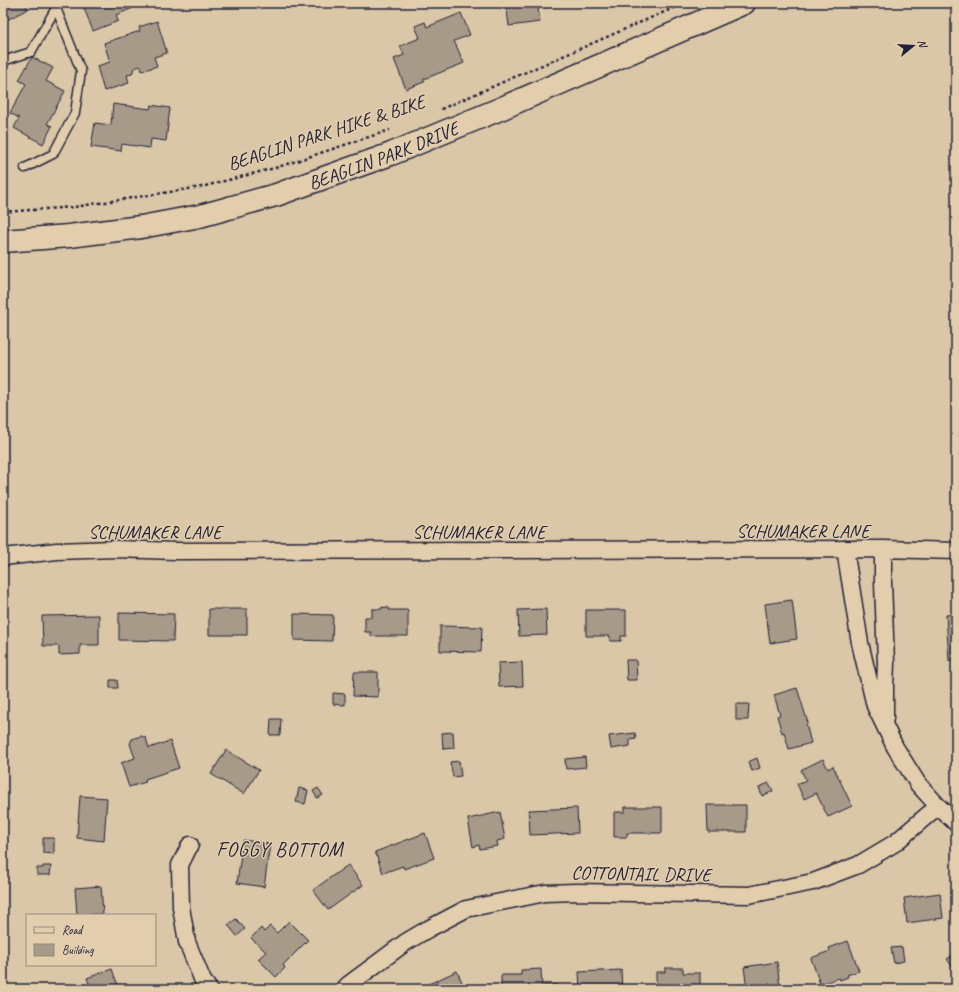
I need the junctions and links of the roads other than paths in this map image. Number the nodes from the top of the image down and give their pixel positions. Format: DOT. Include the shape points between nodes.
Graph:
graph roads {
  1 [pos="744,3"];
  2 [pos="56,5"];
  3 [pos="3,61"];
  4 [pos="25,168"];
  5 [pos="3,242"];
  6 [pos="844,549"];
  7 [pos="883,549"];
  8 [pos="956,550"];
  9 [pos="3,557"];
  10 [pos="885,727"];
  11 [pos="938,806"];
  12 [pos="956,823"];
  13 [pos="190,845"];
  14 [pos="209,989"];
  15 [pos="344,989"];
  1 -- 5 [label="main road, BEAGLIN PARK DRIVE" via="391,154 276,195 200,216 141,228"];
  2 -- 3 [label="lane" via="31,52"];
  2 -- 4 [label="lane" via="81,71 75,113 53,154"];
  6 -- 7 [label="street, SCHUMAKER LANE"];
  6 -- 9 [label="street, SCHUMAKER LANE" via="115,549"];
  6 -- 10 [label="street" via="860,643 876,706"];
  7 -- 8 [label="street, SCHUMAKER LANE"];
  7 -- 10 [label="street"];
  10 -- 11 [label="street" via="918,784"];
  11 -- 12 [label="street"];
  11 -- 15 [label="street, COTTONTAIL DRIVE" via="895,843 858,865 813,882 749,895 545,893 466,909 406,942"];
  13 -- 14 [label="street" via="180,865 181,907 187,942 203,981"];
}
